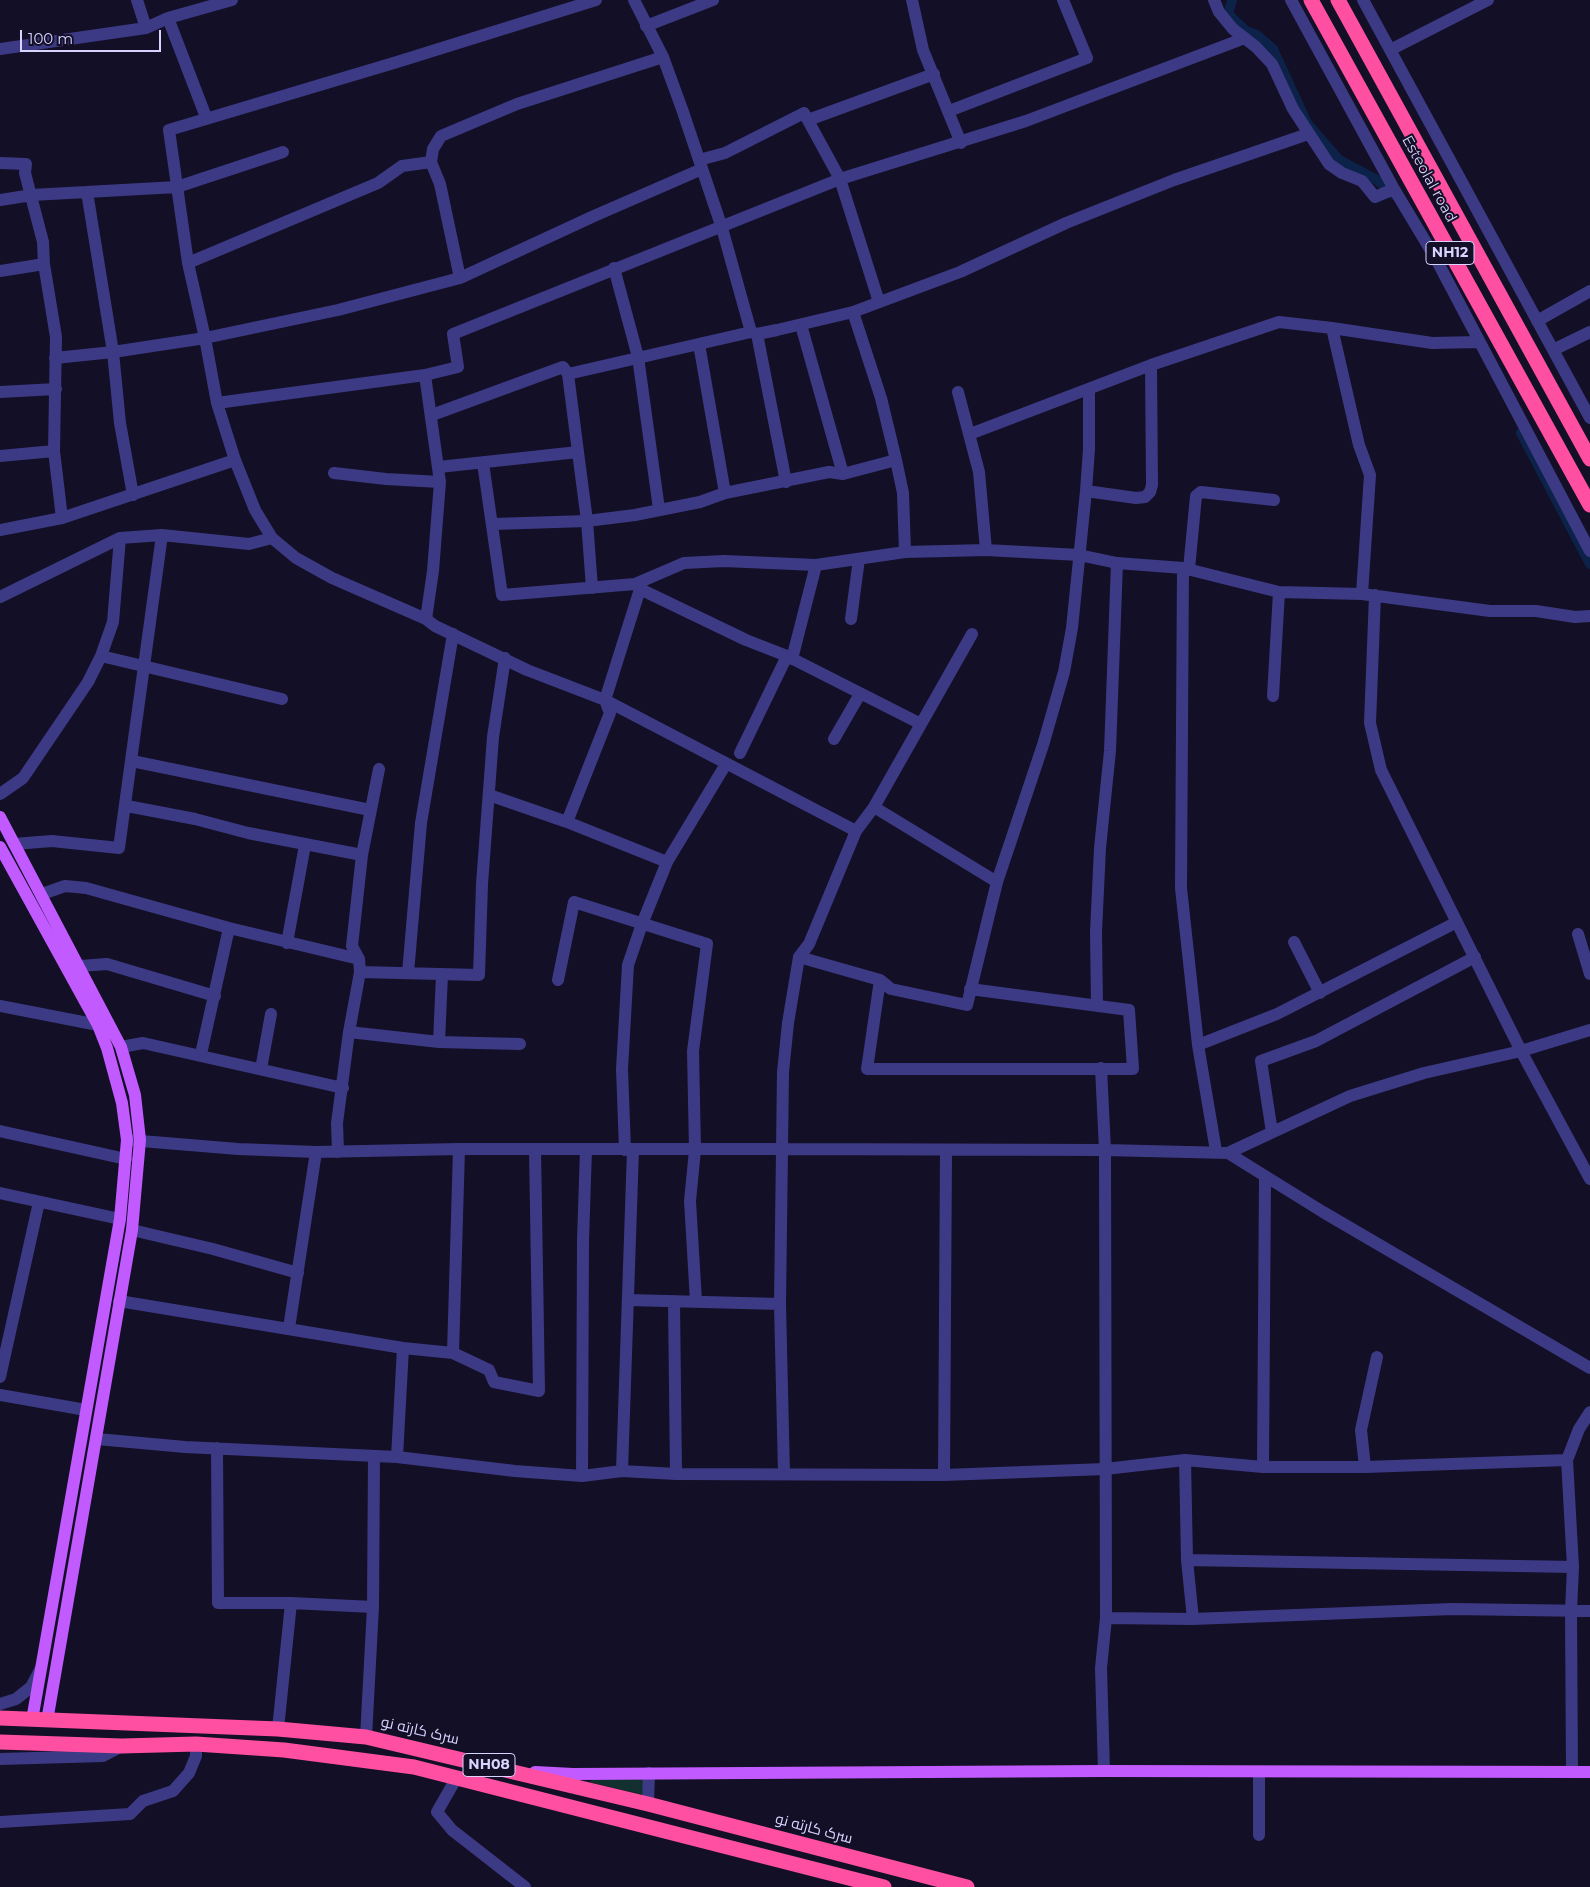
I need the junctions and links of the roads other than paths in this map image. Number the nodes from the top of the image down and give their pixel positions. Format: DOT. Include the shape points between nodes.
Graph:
graph roads {
  1 [pos="137,0"];
  2 [pos="232,0"];
  3 [pos="596,0"];
  4 [pos="634,0"];
  5 [pos="713,0"];
  6 [pos="912,0"];
  7 [pos="1063,0"];
  8 [pos="1214,0"];
  9 [pos="1291,0"];
  10 [pos="1311,0"];
  11 [pos="1338,0"];
  12 [pos="1362,0"];
  13 [pos="1488,0"];
  14 [pos="168,18"];
  15 [pos="646,26"];
  16 [pos="146,28"];
  17 [pos="1245,38"];
  18 [pos="0,49"];
  19 [pos="1390,50"];
  20 [pos="662,57"];
  21 [pos="1371,61"];
  22 [pos="1350,71"];
  23 [pos="934,74"];
  24 [pos="949,111"];
  25 [pos="206,117"];
  26 [pos="808,120"];
  27 [pos="1308,134"];
  28 [pos="962,143"];
  29 [pos="283,152"];
  30 [pos="431,162"];
  31 [pos="0,163"];
  32 [pos="700,165"];
  33 [pos="840,179"];
  34 [pos="177,187"];
  35 [pos="1388,191"];
  36 [pos="87,192"];
  37 [pos="32,195"];
  38 [pos="0,200"];
  39 [pos="722,228"];
  40 [pos="188,263"];
  41 [pos="44,264"];
  42 [pos="614,268"];
  43 [pos="0,270"];
  44 [pos="460,278"];
  45 [pos="1590,291"];
  46 [pos="879,302"];
  47 [pos="853,312"];
  48 [pos="1537,321"];
  49 [pos="801,325"];
  50 [pos="1332,328"];
  51 [pos="1590,332"];
  52 [pos="754,333"];
  53 [pos="205,338"];
  54 [pos="1474,342"];
  55 [pos="699,344"];
  56 [pos="1553,350"];
  57 [pos="113,352"];
  58 [pos="638,357"];
  59 [pos="55,358"];
  60 [pos="1151,365"];
  61 [pos="568,374"];
  62 [pos="425,375"];
  63 [pos="56,389"];
  64 [pos="1089,389"];
  65 [pos="0,392"];
  66 [pos="958,392"];
  67 [pos="217,403"];
  68 [pos="432,415"];
  69 [pos="1590,418"];
  70 [pos="970,434"];
  71 [pos="54,451"];
  72 [pos="578,452"];
  73 [pos="0,456"];
  74 [pos="1590,459"];
  75 [pos="235,460"];
  76 [pos="896,460"];
  77 [pos="483,463"];
  78 [pos="439,467"];
  79 [pos="334,473"];
  80 [pos="843,474"];
  81 [pos="440,482"];
  82 [pos="786,482"];
  83 [pos="1086,491"];
  84 [pos="725,493"];
  85 [pos="132,495"];
  86 [pos="1274,500"];
  87 [pos="1590,505"];
  88 [pos="659,509"];
  89 [pos="62,518"];
  90 [pos="588,521"];
  91 [pos="493,524"];
  92 [pos="0,530"];
  93 [pos="162,535"];
  94 [pos="120,538"];
  95 [pos="272,538"];
  96 [pos="986,550"];
  97 [pos="1590,551"];
  98 [pos="905,552"];
  99 [pos="1079,555"];
  100 [pos="860,559"];
  101 [pos="1117,563"];
  102 [pos="816,565"];
  103 [pos="1186,568"];
  104 [pos="638,587"];
  105 [pos="592,588"];
  106 [pos="1279,592"];
  107 [pos="1369,594"];
  108 [pos="0,597"];
  109 [pos="1590,616"];
  110 [pos="426,619"];
  111 [pos="851,619"];
  112 [pos="453,634"];
  113 [pos="972,634"];
  114 [pos="101,656"];
  115 [pos="789,657"];
  116 [pos="505,658"];
  117 [pos="143,667"];
  118 [pos="860,694"];
  119 [pos="1273,696"];
  120 [pos="282,699"];
  121 [pos="605,700"];
  122 [pos="921,724"];
  123 [pos="834,739"];
  124 [pos="740,753"];
  125 [pos="132,761"];
  126 [pos="726,764"];
  127 [pos="379,769"];
  128 [pos="0,794"];
  129 [pos="489,795"];
  130 [pos="127,806"];
  131 [pos="874,807"];
  132 [pos="370,810"];
  133 [pos="0,817"];
  134 [pos="567,822"];
  135 [pos="856,831"];
  136 [pos="14,844"];
  137 [pos="305,845"];
  138 [pos="0,847"];
  139 [pos="362,856"];
  140 [pos="667,862"];
  141 [pos="997,882"];
  142 [pos="42,894"];
  143 [pos="1457,922"];
  144 [pos="642,924"];
  145 [pos="229,928"];
  146 [pos="1578,934"];
  147 [pos="1294,942"];
  148 [pos="287,943"];
  149 [pos="799,957"];
  150 [pos="1474,957"];
  151 [pos="359,959"];
  152 [pos="80,966"];
  153 [pos="360,972"];
  154 [pos="408,973"];
  155 [pos="1590,974"];
  156 [pos="442,975"];
  157 [pos="558,980"];
  158 [pos="880,980"];
  159 [pos="970,989"];
  160 [pos="1320,993"];
  161 [pos="215,996"];
  162 [pos="0,1006"];
  163 [pos="1097,1006"];
  164 [pos="271,1014"];
  165 [pos="98,1025"];
  166 [pos="1590,1030"];
  167 [pos="349,1032"];
  168 [pos="438,1042"];
  169 [pos="520,1044"];
  170 [pos="1198,1045"];
  171 [pos="121,1047"];
  172 [pos="1522,1051"];
  173 [pos="201,1054"];
  174 [pos="1101,1068"];
  175 [pos="260,1070"];
  176 [pos="343,1088"];
  177 [pos="0,1131"];
  178 [pos="1272,1132"];
  179 [pos="127,1140"];
  180 [pos="140,1140"];
  181 [pos="459,1149"];
  182 [pos="535,1149"];
  183 [pos="782,1149"];
  184 [pos="586,1150"];
  185 [pos="629,1150"];
  186 [pos="695,1150"];
  187 [pos="1105,1150"];
  188 [pos="946,1151"];
  189 [pos="316,1152"];
  190 [pos="338,1152"];
  191 [pos="1222,1152"];
  192 [pos="126,1160"];
  193 [pos="1265,1176"];
  194 [pos="1590,1178"];
  195 [pos="0,1193"];
  196 [pos="39,1202"];
  197 [pos="120,1219"];
  198 [pos="132,1230"];
  199 [pos="298,1273"];
  200 [pos="119,1300"];
  201 [pos="628,1300"];
  202 [pos="674,1301"];
  203 [pos="696,1301"];
  204 [pos="780,1304"];
  205 [pos="289,1328"];
  206 [pos="403,1348"];
  207 [pos="453,1353"];
  208 [pos="1377,1357"];
  209 [pos="1590,1368"];
  210 [pos="0,1377"];
  211 [pos="0,1395"];
  212 [pos="86,1410"];
  213 [pos="1590,1412"];
  214 [pos="98,1439"];
  215 [pos="217,1448"];
  216 [pos="374,1456"];
  217 [pos="397,1457"];
  218 [pos="1185,1460"];
  219 [pos="1567,1460"];
  220 [pos="1263,1467"];
  221 [pos="1365,1467"];
  222 [pos="1105,1469"];
  223 [pos="622,1471"];
  224 [pos="676,1474"];
  225 [pos="784,1474"];
  226 [pos="944,1475"];
  227 [pos="582,1476"];
  228 [pos="1187,1560"];
  229 [pos="1573,1567"];
  230 [pos="291,1603"];
  231 [pos="373,1607"];
  232 [pos="1571,1611"];
  233 [pos="1590,1611"];
  234 [pos="1106,1618"];
  235 [pos="1193,1619"];
  236 [pos="40,1669"];
  237 [pos="55,1671"];
  238 [pos="0,1704"];
  239 [pos="0,1718"];
  240 [pos="32,1720"];
  241 [pos="47,1721"];
  242 [pos="278,1729"];
  243 [pos="366,1737"];
  244 [pos="0,1742"];
  245 [pos="196,1744"];
  246 [pos="122,1746"];
  247 [pos="0,1759"];
  248 [pos="511,1771"];
  249 [pos="1104,1771"];
  250 [pos="1258,1772"];
  251 [pos="1572,1772"];
  252 [pos="1590,1772"];
  253 [pos="649,1773"];
  254 [pos="457,1777"];
  255 [pos="579,1788"];
  256 [pos="648,1804"];
  257 [pos="579,1809"];
  258 [pos="0,1822"];
  259 [pos="1259,1835"];
  260 [pos="842,1882"];
  261 [pos="525,1887"];
  262 [pos="884,1887"];
  263 [pos="967,1887"];
  1 -- 16 [label="street"];
  2 -- 14 [label="street"];
  3 -- 25 [label="street"];
  4 -- 15 [label="street"];
  5 -- 15 [label="street"];
  6 -- 23 [label="street" via="923,50"];
  7 -- 24 [label="street" via="1087,58"];
  8 -- 17 [label="street" via="1219,12"];
  9 -- 35 [label="street"];
  10 -- 22 [label="highway, Esteolal road / NH12"];
  11 -- 21 [label="highway, Esteolal road / NH12"];
  12 -- 19 [label="street"];
  13 -- 19 [label="street"];
  14 -- 16 [label="street"];
  14 -- 25 [label="street"];
  15 -- 20 [label="street"];
  16 -- 18 [label="street"];
  17 -- 27 [label="street" via="1272,64 1292,110"];
  17 -- 28 [label="street"];
  19 -- 48 [label="street"];
  20 -- 30 [label="street" via="517,104 442,136 434,148"];
  20 -- 32 [label="street"];
  21 -- 22 [label="highway"];
  21 -- 74 [label="highway, Esteolal road / NH12"];
  22 -- 87 [label="highway, Esteolal road / NH12"];
  23 -- 24 [label="street"];
  23 -- 26 [label="street"];
  24 -- 28 [label="street"];
  25 -- 34 [label="street" via="169,130"];
  26 -- 32 [label="street" via="804,114"];
  26 -- 33 [label="street"];
  27 -- 35 [label="street" via="1329,164 1362,181 1376,197"];
  27 -- 46 [label="street" via="1174,180 1066,223 952,275"];
  28 -- 33 [label="street"];
  29 -- 34 [label="street"];
  30 -- 40 [label="street" via="402,166 378,183"];
  30 -- 44 [label="street" via="440,184"];
  31 -- 37 [label="street" via="26,164"];
  32 -- 39 [label="street"];
  32 -- 44 [label="street"];
  33 -- 39 [label="street"];
  33 -- 46 [label="street"];
  34 -- 36 [label="street"];
  34 -- 40 [label="street"];
  35 -- 54 [label="street" via="1436,259"];
  36 -- 37 [label="street"];
  36 -- 57 [label="street"];
  37 -- 38 [label="street"];
  37 -- 41 [label="street" via="43,242"];
  39 -- 42 [label="street"];
  39 -- 52 [label="street"];
  40 -- 53 [label="street"];
  41 -- 43 [label="street"];
  41 -- 59 [label="street" via="56,336"];
  42 -- 58 [label="street"];
  42 -- 62 [label="street" via="453,334 458,368"];
  44 -- 53 [label="street" via="338,310"];
  45 -- 48 [label="street"];
  46 -- 47 [label="street"];
  47 -- 49 [label="street"];
  47 -- 76 [label="street" via="881,398"];
  48 -- 56 [label="street"];
  49 -- 52 [label="street"];
  49 -- 80 [label="street"];
  50 -- 54 [label="street" via="1432,343"];
  50 -- 60 [label="street" via="1279,322"];
  50 -- 107 [label="street" via="1359,444 1370,475"];
  51 -- 56 [label="street"];
  52 -- 55 [label="street"];
  52 -- 82 [label="street"];
  53 -- 57 [label="street"];
  53 -- 67 [label="street"];
  54 -- 97 [label="street"];
  55 -- 58 [label="street"];
  55 -- 84 [label="street"];
  56 -- 69 [label="street"];
  57 -- 59 [label="street"];
  57 -- 85 [label="street"];
  58 -- 61 [label="street"];
  58 -- 88 [label="street"];
  59 -- 63 [label="street"];
  60 -- 64 [label="street"];
  60 -- 83 [label="street" via="1150,492 1145,497 1136,498"];
  61 -- 68 [label="street" via="563,367"];
  61 -- 72 [label="street"];
  62 -- 67 [label="street"];
  62 -- 68 [label="street"];
  63 -- 65 [label="street"];
  63 -- 71 [label="street"];
  64 -- 70 [label="street"];
  64 -- 83 [label="street"];
  66 -- 70 [label="street"];
  67 -- 75 [label="street"];
  68 -- 78 [label="street"];
  70 -- 96 [label="street" via="979,472"];
  71 -- 73 [label="street"];
  71 -- 89 [label="street"];
  72 -- 77 [label="street"];
  72 -- 90 [label="street"];
  75 -- 85 [label="street"];
  75 -- 95 [label="street" via="255,510"];
  76 -- 80 [label="street"];
  76 -- 98 [label="street" via="903,492"];
  77 -- 78 [label="street"];
  77 -- 91 [label="street"];
  78 -- 81 [label="street"];
  79 -- 81 [label="street"];
  80 -- 82 [label="street" via="829,472"];
  81 -- 110 [label="street"];
  82 -- 84 [label="street"];
  83 -- 99 [label="street"];
  84 -- 88 [label="street" via="700,502"];
  85 -- 89 [label="street"];
  86 -- 103 [label="street" via="1201,492 1196,496"];
  88 -- 90 [label="street"];
  89 -- 92 [label="street"];
  90 -- 91 [label="street"];
  90 -- 105 [label="street"];
  91 -- 105 [label="street" via="502,595"];
  93 -- 94 [label="street"];
  93 -- 95 [label="street" via="249,544"];
  93 -- 117 [label="street"];
  94 -- 108 [label="street"];
  94 -- 114 [label="street" via="113,622"];
  95 -- 110 [label="street" via="296,558 332,578"];
  96 -- 98 [label="street"];
  96 -- 99 [label="street"];
  98 -- 100 [label="street"];
  99 -- 101 [label="street"];
  99 -- 141 [label="street" via="1064,672"];
  100 -- 102 [label="street"];
  100 -- 111 [label="street"];
  101 -- 103 [label="street"];
  101 -- 163 [label="street" via="1110,751 1096,923"];
  102 -- 104 [label="street" via="724,561 684,563"];
  102 -- 115 [label="street"];
  103 -- 106 [label="street"];
  103 -- 170 [label="street" via="1182,888"];
  104 -- 105 [label="street"];
  104 -- 115 [label="street" via="746,640"];
  104 -- 121 [label="street"];
  106 -- 107 [label="street"];
  106 -- 119 [label="street"];
  107 -- 109 [label="street" via="1490,611"];
  107 -- 143 [label="street" via="1370,723 1381,770"];
  110 -- 112 [label="street"];
  112 -- 116 [label="street"];
  112 -- 154 [label="street" via="421,823"];
  113 -- 122 [label="street"];
  114 -- 117 [label="street"];
  114 -- 128 [label="street" via="88,682 24,778"];
  115 -- 118 [label="street"];
  115 -- 124 [label="street"];
  116 -- 121 [label="street" via="527,670"];
  116 -- 129 [label="street" via="493,737"];
  117 -- 120 [label="street" via="228,684"];
  117 -- 125 [label="street"];
  118 -- 122 [label="street"];
  118 -- 123 [label="street"];
  121 -- 126 [label="street"];
  121 -- 134 [label="street" via="610,713"];
  122 -- 131 [label="street"];
  125 -- 130 [label="street"];
  125 -- 132 [label="street"];
  126 -- 135 [label="street"];
  126 -- 140 [label="street"];
  127 -- 132 [label="street"];
  129 -- 134 [label="street"];
  129 -- 156 [label="street" via="479,975"];
  130 -- 136 [label="street" via="119,848 52,841"];
  130 -- 137 [label="street"];
  131 -- 135 [label="street"];
  131 -- 141 [label="street"];
  132 -- 139 [label="street"];
  133 -- 136 [label="main road"];
  134 -- 140 [label="street"];
  135 -- 149 [label="street" via="809,944"];
  136 -- 142 [label="main road"];
  137 -- 139 [label="street"];
  137 -- 148 [label="street"];
  138 -- 165 [label="main road"];
  139 -- 151 [label="street" via="352,946"];
  140 -- 144 [label="street"];
  141 -- 159 [label="street"];
  142 -- 145 [label="street" via="65,886 86,888"];
  142 -- 152 [label="main road"];
  143 -- 150 [label="street"];
  143 -- 160 [label="street"];
  144 -- 157 [label="street" via="574,902"];
  144 -- 185 [label="street" via="628,965 624,1008 622,1069"];
  144 -- 186 [label="street" via="706,944 693,1051"];
  145 -- 148 [label="street"];
  145 -- 161 [label="street"];
  146 -- 155 [label="street"];
  147 -- 160 [label="street"];
  148 -- 151 [label="street"];
  149 -- 158 [label="street"];
  149 -- 183 [label="street" via="783,1072"];
  150 -- 172 [label="street"];
  150 -- 178 [label="street" via="1316,1041 1261,1061"];
  151 -- 153 [label="street"];
  152 -- 161 [label="street" via="107,964"];
  152 -- 171 [label="main road"];
  153 -- 154 [label="street"];
  153 -- 167 [label="street"];
  154 -- 156 [label="street"];
  156 -- 168 [label="street"];
  158 -- 159 [label="street" via="891,989 967,1005"];
  158 -- 174 [label="street" via="867,1068"];
  159 -- 163 [label="street"];
  160 -- 170 [label="street"];
  161 -- 173 [label="street"];
  162 -- 165 [label="street"];
  163 -- 174 [label="street" via="1129,1010 1133,1069"];
  164 -- 175 [label="street"];
  165 -- 179 [label="main road" via="122,1103"];
  166 -- 172 [label="street"];
  167 -- 168 [label="street"];
  167 -- 176 [label="street"];
  168 -- 169 [label="street"];
  170 -- 191 [label="street"];
  171 -- 173 [label="street" via="143,1043"];
  171 -- 180 [label="main road" via="136,1095"];
  172 -- 178 [label="street" via="1424,1073 1350,1096"];
  172 -- 194 [label="street"];
  173 -- 175 [label="street"];
  174 -- 187 [label="street"];
  175 -- 176 [label="street"];
  176 -- 190 [label="street" via="337,1124"];
  177 -- 192 [label="street"];
  178 -- 191 [label="street"];
  179 -- 180 [label="street"];
  179 -- 192 [label="main road"];
  180 -- 189 [label="street"];
  180 -- 198 [label="main road"];
  181 -- 182 [label="street"];
  181 -- 190 [label="street"];
  181 -- 207 [label="street"];
  182 -- 184 [label="street"];
  182 -- 207 [label="street" via="539,1391 494,1382 488,1370"];
  183 -- 186 [label="street"];
  183 -- 188 [label="street"];
  183 -- 204 [label="street"];
  184 -- 185 [label="street"];
  184 -- 227 [label="street"];
  185 -- 186 [label="street"];
  185 -- 201 [label="street"];
  186 -- 203 [label="street" via="690,1201"];
  187 -- 188 [label="street"];
  187 -- 191 [label="street"];
  187 -- 222 [label="street"];
  188 -- 226 [label="street"];
  189 -- 190 [label="street"];
  189 -- 199 [label="street"];
  191 -- 193 [label="street"];
  192 -- 197 [label="main road"];
  193 -- 209 [label="street"];
  193 -- 220 [label="street"];
  195 -- 196 [label="street"];
  196 -- 197 [label="street"];
  196 -- 210 [label="street"];
  197 -- 212 [label="main road"];
  198 -- 199 [label="street"];
  198 -- 200 [label="main road"];
  199 -- 205 [label="street"];
  200 -- 205 [label="street"];
  200 -- 214 [label="main road"];
  201 -- 202 [label="street"];
  201 -- 223 [label="street"];
  202 -- 203 [label="street"];
  202 -- 224 [label="street"];
  203 -- 204 [label="street"];
  204 -- 225 [label="street"];
  205 -- 206 [label="street"];
  206 -- 207 [label="street"];
  206 -- 217 [label="street"];
  208 -- 221 [label="street" via="1361,1430"];
  211 -- 212 [label="street"];
  212 -- 236 [label="main road"];
  213 -- 219 [label="street" via="1579,1429"];
  214 -- 215 [label="street"];
  214 -- 237 [label="main road"];
  215 -- 216 [label="street"];
  215 -- 230 [label="street" via="218,1603"];
  216 -- 217 [label="street"];
  216 -- 231 [label="street"];
  217 -- 227 [label="street"];
  218 -- 220 [label="street"];
  218 -- 222 [label="street"];
  218 -- 228 [label="street"];
  219 -- 221 [label="street"];
  219 -- 229 [label="street"];
  220 -- 221 [label="street"];
  222 -- 226 [label="street"];
  222 -- 234 [label="street"];
  223 -- 224 [label="street"];
  223 -- 227 [label="street"];
  224 -- 225 [label="street"];
  225 -- 226 [label="street"];
  228 -- 229 [label="street"];
  228 -- 235 [label="street"];
  229 -- 232 [label="street"];
  230 -- 231 [label="street"];
  230 -- 242 [label="street"];
  231 -- 243 [label="street"];
  232 -- 233 [label="street"];
  232 -- 235 [label="street" via="1452,1609"];
  232 -- 251 [label="street"];
  234 -- 235 [label="street"];
  234 -- 249 [label="street" via="1101,1668"];
  236 -- 237 [label="main road"];
  236 -- 238 [label="street" via="31,1687 16,1699"];
  236 -- 240 [label="main road"];
  237 -- 241 [label="main road"];
  239 -- 240 [label="highway, سرک کارته نو / NH08"];
  240 -- 241 [label="highway, سرک کارته نو / NH08"];
  241 -- 242 [label="highway, سرک کارته نو / NH08"];
  242 -- 243 [label="highway, سرک کارته نو / NH08"];
  243 -- 248 [label="highway, سرک کارته نو / NH08"];
  244 -- 246 [label="highway, NH08"];
  245 -- 246 [label="highway, NH08"];
  245 -- 254 [label="highway, NH08" via="294,1751 414,1767"];
  245 -- 258 [label="street" via="190,1773 173,1791 143,1801 130,1814"];
  246 -- 247 [label="street" via="103,1756"];
  248 -- 253 [label="main road"];
  248 -- 255 [label="highway, سرک کارته نو / NH08"];
  249 -- 250 [label="main road"];
  249 -- 253 [label="main road"];
  250 -- 251 [label="main road"];
  250 -- 259 [label="street"];
  251 -- 252 [label="main road"];
  253 -- 256 [label="street"];
  254 -- 257 [label="highway, NH08"];
  254 -- 261 [label="street" via="437,1812 452,1830"];
  255 -- 256 [label="highway, سرک کارته نو / NH08"];
  255 -- 257 [label="highway"];
  256 -- 263 [label="highway, سرک کارته نو / NH08"];
  257 -- 260 [label="highway, NH08"];
  260 -- 262 [label="highway, NH08"];
}
